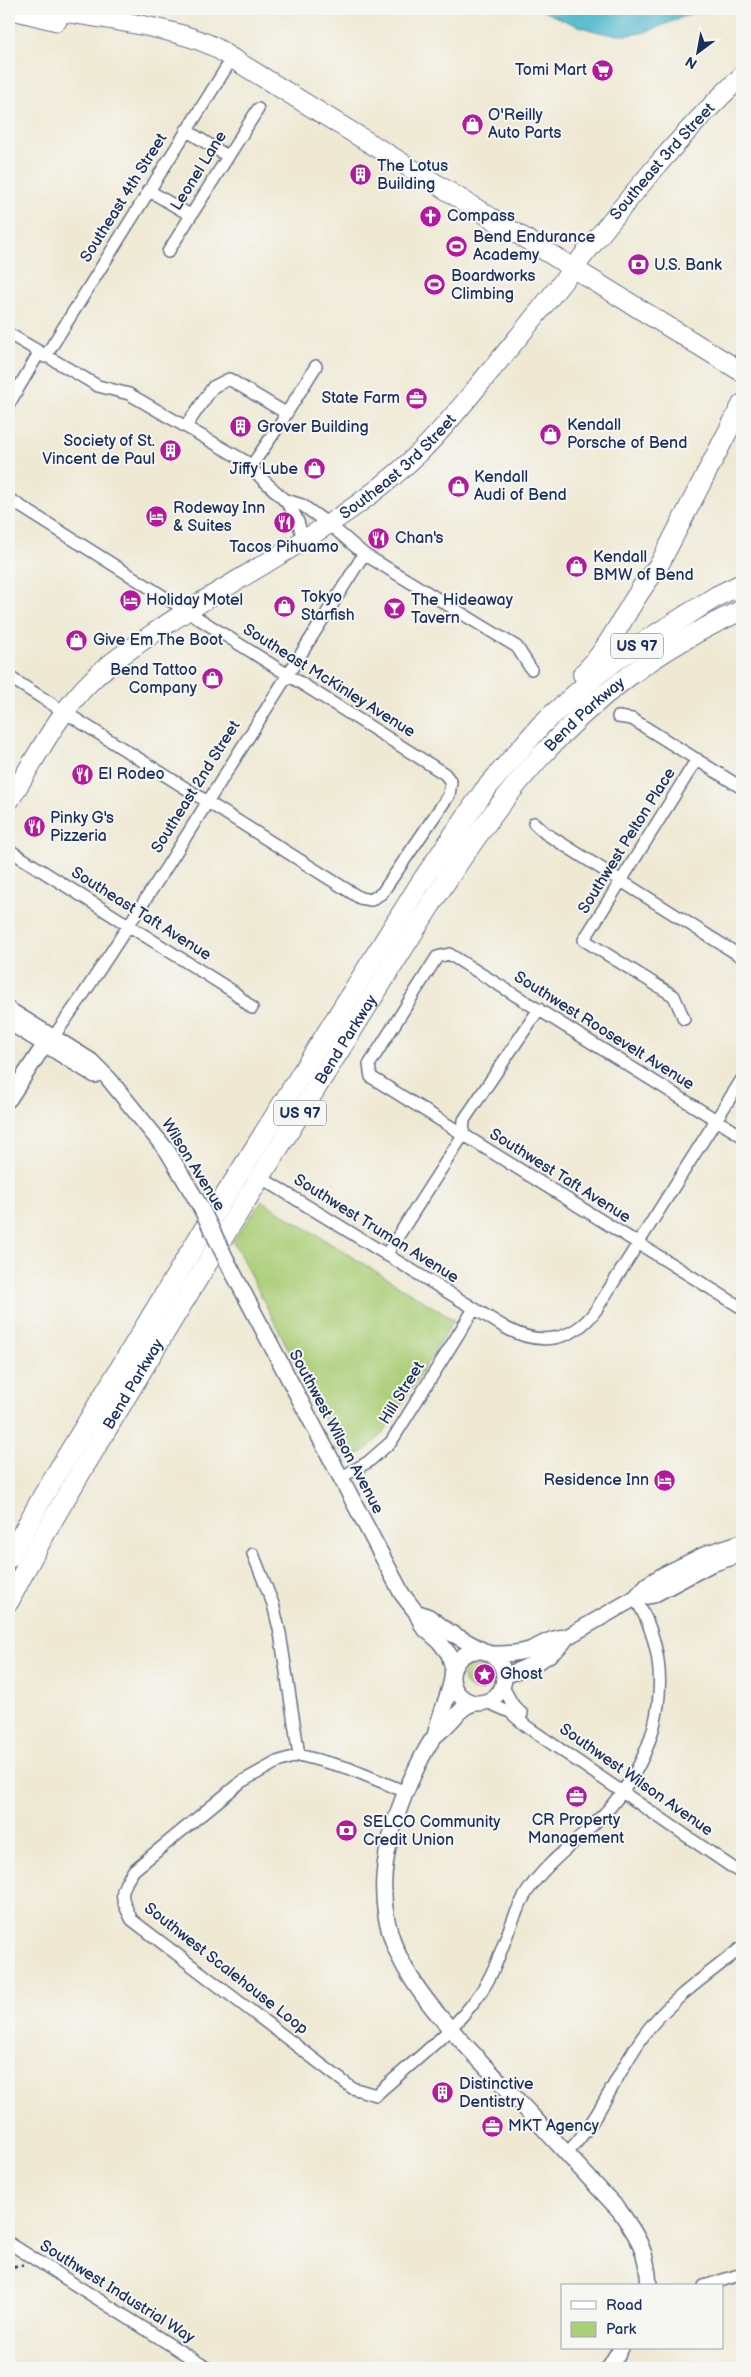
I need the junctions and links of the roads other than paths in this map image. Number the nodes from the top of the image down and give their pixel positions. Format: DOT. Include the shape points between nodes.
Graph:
graph roads {
  1 [pos="9,9"];
  2 [pos="44,9"];
  3 [pos="229,56"];
  4 [pos="742,76"];
  5 [pos="258,109"];
  6 [pos="186,130"];
  7 [pos="227,156"];
  8 [pos="148,190"];
  9 [pos="190,216"];
  10 [pos="168,252"];
  11 [pos="574,268"];
  12 [pos="9,334"];
  13 [pos="42,355"];
  14 [pos="316,366"];
  15 [pos="741,371"];
  16 [pos="9,404"];
  17 [pos="742,404"];
  18 [pos="283,420"];
  19 [pos="186,426"];
  20 [pos="250,468"];
  21 [pos="9,499"];
  22 [pos="286,500"];
  23 [pos="330,525"];
  24 [pos="302,541"];
  25 [pos="364,554"];
  26 [pos="658,567"];
  27 [pos="742,584"];
  28 [pos="188,610"];
  29 [pos="742,610"];
  30 [pos="742,624"];
  31 [pos="642,665"];
  32 [pos="531,668"];
  33 [pos="289,673"];
  34 [pos="9,678"];
  35 [pos="64,712"];
  36 [pos="618,717"];
  37 [pos="542,724"];
  38 [pos="697,759"];
  39 [pos="742,788"];
  40 [pos="9,801"];
  41 [pos="207,802"];
  42 [pos="534,823"];
  43 [pos="9,850"];
  44 [pos="621,882"];
  45 [pos="128,924"];
  46 [pos="742,957"];
  47 [pos="252,1008"];
  48 [pos="539,1009"];
  49 [pos="9,1010"];
  50 [pos="684,1019"];
  51 [pos="9,1022"];
  52 [pos="49,1040"];
  53 [pos="369,1065"];
  54 [pos="742,1078"];
  55 [pos="9,1098"];
  56 [pos="717,1120"];
  57 [pos="463,1135"];
  58 [pos="742,1136"];
  59 [pos="260,1177"];
  60 [pos="638,1244"];
  61 [pos="386,1255"];
  62 [pos="230,1265"];
  63 [pos="474,1308"];
  64 [pos="742,1308"];
  65 [pos="340,1478"];
  66 [pos="742,1542"];
  67 [pos="253,1554"];
  68 [pos="742,1554"];
  69 [pos="9,1558"];
  70 [pos="635,1598"];
  71 [pos="9,1601"];
  72 [pos="416,1612"];
  73 [pos="567,1637"];
  74 [pos="488,1653"];
  75 [pos="453,1674"];
  76 [pos="504,1682"];
  77 [pos="481,1702"];
  78 [pos="536,1731"];
  79 [pos="435,1736"];
  80 [pos="299,1755"];
  81 [pos="406,1792"];
  82 [pos="622,1792"];
  83 [pos="742,1874"];
  84 [pos="742,1947"];
  85 [pos="449,2029"];
  86 [pos="566,2154"];
  87 [pos="9,2243"];
  88 [pos="742,2274"];
  89 [pos="649,2284"];
  90 [pos="710,2284"];
  91 [pos="620,2350"];
  92 [pos="207,2368"];
  93 [pos="609,2368"];
  1 -- 3 [label="main road"];
  2 -- 3 [label="main road" via="158,29 216,46"];
  3 -- 6 [label="street, Southeast 4th Street"];
  3 -- 11 [label="main road"];
  4 -- 11 [label="main road, Southeast 3rd Street" via="668,154"];
  5 -- 7 [label="street, Leonel Lane"];
  6 -- 7 [label="street"];
  6 -- 8 [label="street, Southeast 4th Street"];
  7 -- 9 [label="street, Leonel Lane"];
  8 -- 9 [label="street"];
  8 -- 13 [label="street, Southeast 4th Street"];
  9 -- 10 [label="street, Leonel Lane"];
  11 -- 15 [label="main road"];
  11 -- 23 [label="main road, Southeast 3rd Street" via="421,452 389,482"];
  12 -- 13 [label="street"];
  13 -- 16 [label="street, Southeast 4th Street"];
  13 -- 19 [label="street" via="98,386 129,394"];
  14 -- 18 [label="street"];
  17 -- 26 [label="main road"];
  18 -- 19 [label="street" via="284,412 229,379 213,387"];
  18 -- 20 [label="street"];
  19 -- 20 [label="street" via="245,461"];
  20 -- 22 [label="street"];
  21 -- 28 [label="street, Southeast McKinley Avenue"];
  22 -- 23 [label="street" via="302,505"];
  22 -- 24 [label="street" via="299,520"];
  23 -- 24 [label="main road, Southeast 3rd Street"];
  23 -- 25 [label="street"];
  24 -- 28 [label="main road, Southeast 3rd Street"];
  25 -- 32 [label="street" via="517,647"];
  25 -- 33 [label="street, Southeast 2nd Street"];
  26 -- 37 [label="highway" via="642,585 602,652 571,685"];
  27 -- 37 [label="highway, Bend Parkway / US 97" via="717,596 620,657"];
  28 -- 33 [label="street, Southeast McKinley Avenue"];
  28 -- 35 [label="main road, Southeast 3rd Street" via="118,657"];
  29 -- 31 [label="highway, Bend Parkway / US 97" via="700,629"];
  30 -- 31 [label="highway"];
  31 -- 59 [label="highway, Bend Parkway / US 97" via="570,725 510,790 437,894"];
  33 -- 41 [label="street, Southeast 2nd Street"];
  33 -- 41 [label="street, Southeast McKinley Avenue" via="445,774 451,782 449,795 382,893 371,900 360,898"];
  34 -- 35 [label="street"];
  35 -- 40 [label="main road, Southeast 3rd Street"];
  35 -- 41 [label="street"];
  36 -- 38 [label="street" via="632,719"];
  37 -- 69 [label="highway, Bend Parkway / US 97" via="484,791 425,876 150,1319"];
  38 -- 39 [label="street"];
  38 -- 44 [label="street, Southwest Pelton Place"];
  41 -- 45 [label="street, Southeast 2nd Street"];
  42 -- 44 [label="street" via="544,834"];
  43 -- 45 [label="street, Southeast Taft Avenue"];
  44 -- 46 [label="street"];
  44 -- 50 [label="street, Southwest Pelton Place" via="584,940 674,996"];
  45 -- 47 [label="street, Southeast Taft Avenue" via="234,992"];
  45 -- 52 [label="street, Southeast 2nd Street" via="82,998"];
  48 -- 53 [label="street, Southwest Roosevelt Avenue" via="449,954 437,957"];
  48 -- 56 [label="street, Southwest Roosevelt Avenue"];
  48 -- 57 [label="street" via="464,1120"];
  49 -- 52 [label="street, Wilson Avenue"];
  51 -- 52 [label="street, Wilson Avenue"];
  52 -- 55 [label="street, Southeast 2nd Street"];
  52 -- 62 [label="street, Wilson Avenue, bridge" via="113,1083 168,1152"];
  53 -- 57 [label="street, Southwest Taft Avenue" via="371,1077"];
  54 -- 56 [label="street, Southwest Truman Avenue"];
  56 -- 58 [label="street, Southwest Roosevelt Avenue"];
  56 -- 60 [label="street, Southwest Truman Avenue"];
  57 -- 60 [label="street, Southwest Taft Avenue"];
  57 -- 61 [label="street"];
  59 -- 61 [label="street, Southwest Truman Avenue"];
  59 -- 71 [label="highway, Bend Parkway / US 97" via="70,1491"];
  60 -- 63 [label="street, Southwest Truman Avenue" via="592,1316 566,1335 548,1340 528,1337"];
  60 -- 64 [label="street, Southwest Taft Avenue"];
  61 -- 63 [label="street, Southwest Truman Avenue"];
  62 -- 65 [label="street, Southwest Wilson Avenue"];
  63 -- 65 [label="street, Hill Street" via="391,1442 368,1462"];
  65 -- 72 [label="street, Southwest Wilson Avenue" via="402,1594"];
  66 -- 70 [label="street" via="687,1563 647,1585"];
  67 -- 80 [label="street" via="273,1604 280,1633"];
  68 -- 70 [label="street" via="711,1564 653,1595"];
  70 -- 73 [label="street"];
  70 -- 82 [label="street" via="647,1618 660,1674 654,1730 645,1754"];
  72 -- 74 [label="street, Southwest Wilson Avenue"];
  72 -- 75 [label="street, Southwest Wilson Avenue" via="423,1627 449,1654"];
  73 -- 74 [label="street" via="556,1637 514,1654"];
  73 -- 76 [label="street" via="560,1648"];
  74 -- 75 [label="street" via="468,1652 462,1656"];
  74 -- 76 [label="street" via="499,1660"];
  75 -- 77 [label="street" via="460,1695"];
  75 -- 79 [label="street"];
  76 -- 77 [label="street" via="499,1694"];
  76 -- 78 [label="street, Southwest Wilson Avenue" via="513,1706"];
  77 -- 78 [label="street, Southwest Wilson Avenue" via="510,1712"];
  77 -- 79 [label="street" via="467,1705"];
  78 -- 82 [label="street, Southwest Wilson Avenue"];
  79 -- 81 [label="street"];
  80 -- 81 [label="street" via="348,1768"];
  80 -- 85 [label="street, Southwest Scalehouse Loop" via="277,1762 241,1782 134,1870 122,1888 124,1904 132,1920 352,2088 376,2095"];
  81 -- 85 [label="street" via="385,1858 386,1916 408,1977"];
  82 -- 83 [label="street, Southwest Wilson Avenue"];
  82 -- 85 [label="street" via="527,1892 482,1990"];
  84 -- 86 [label="street" via="650,2027 591,2124"];
  85 -- 86 [label="street"];
  86 -- 89 [label="street" via="619,2210 638,2236 647,2263"];
  87 -- 92 [label="street, Southwest Industrial Way"];
  88 -- 90 [label="street"];
  91 -- 93 [label="street"];
}
